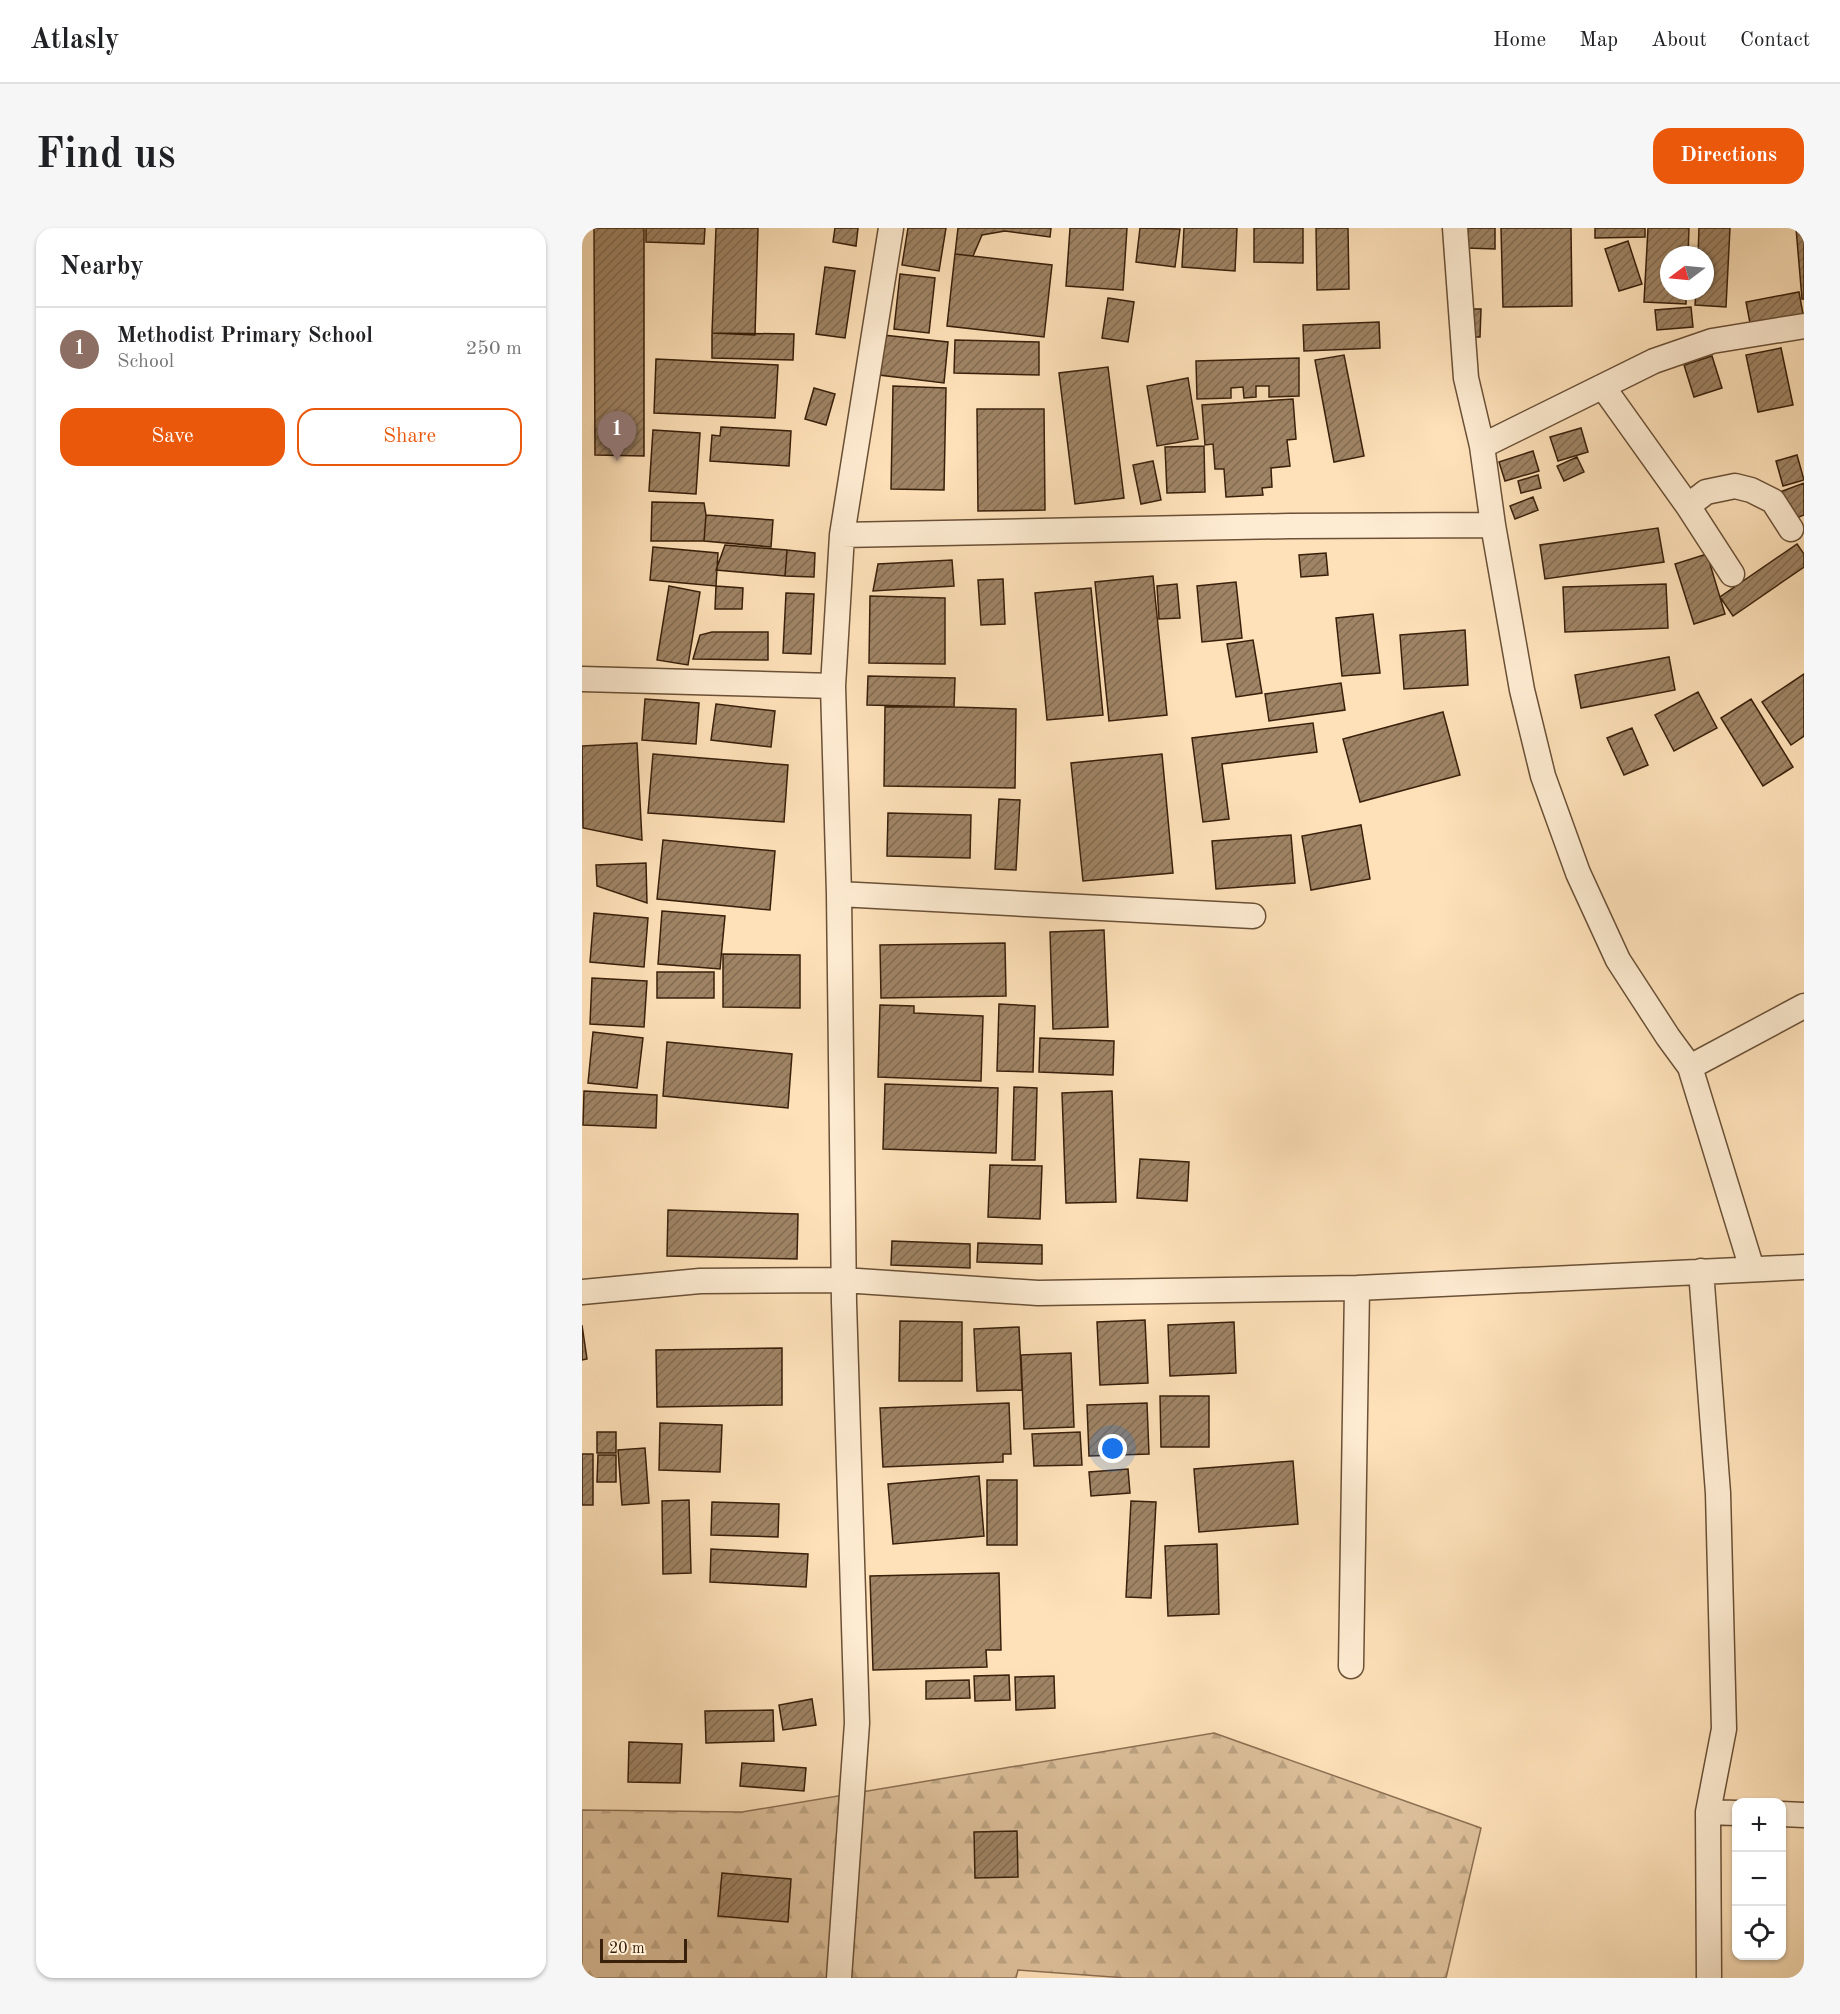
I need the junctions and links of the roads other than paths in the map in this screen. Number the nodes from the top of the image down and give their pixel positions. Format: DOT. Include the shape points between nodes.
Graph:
graph roads {
  1 [pos="891,228"];
  2 [pos="1455,228"];
  3 [pos="1804,326"];
  4 [pos="1603,387"];
  5 [pos="1482,446"];
  6 [pos="1688,506"];
  7 [pos="1493,525"];
  8 [pos="1791,529"];
  9 [pos="842,535"];
  10 [pos="1732,574"];
  11 [pos="582,679"];
  12 [pos="833,686"];
  13 [pos="839,894"];
  14 [pos="1253,916"];
  15 [pos="1804,1006"];
  16 [pos="1690,1067"];
  17 [pos="1804,1267"];
  18 [pos="1752,1269"];
  19 [pos="1701,1270"];
  20 [pos="843,1280"];
  21 [pos="1357,1288"];
  22 [pos="582,1292"];
  23 [pos="1351,1666"];
  24 [pos="1707,1812"];
  25 [pos="1732,1813"];
  26 [pos="1786,1814"];
  27 [pos="1804,1815"];
  28 [pos="839,1978"];
  29 [pos="1709,1978"];
  1 -- 9 [label="street"];
  2 -- 5 [label="street" via="1466,378"];
  3 -- 4 [label="street" via="1712,341 1654,362"];
  4 -- 5 [label="street"];
  4 -- 6 [label="street"];
  5 -- 7 [label="street"];
  6 -- 8 [label="street" via="1706,492 1735,486 1773,501"];
  6 -- 10 [label="street"];
  7 -- 9 [label="street"];
  7 -- 16 [label="street" via="1522,690 1543,776 1578,873 1618,960"];
  9 -- 12 [label="street"];
  11 -- 12 [label="street"];
  12 -- 13 [label="street"];
  13 -- 14 [label="street"];
  13 -- 20 [label="street"];
  15 -- 16 [label="street"];
  16 -- 18 [label="street"];
  17 -- 18 [label="street"];
  18 -- 19 [label="street"];
  19 -- 21 [label="street"];
  19 -- 24 [label="street" via="1718,1493 1724,1729"];
  20 -- 21 [label="street" via="1038,1293"];
  20 -- 22 [label="street" via="700,1281"];
  20 -- 28 [label="street" via="858,1723"];
  21 -- 23 [label="street"];
  24 -- 25 [label="street"];
  24 -- 29 [label="street"];
  26 -- 27 [label="street"];
}
